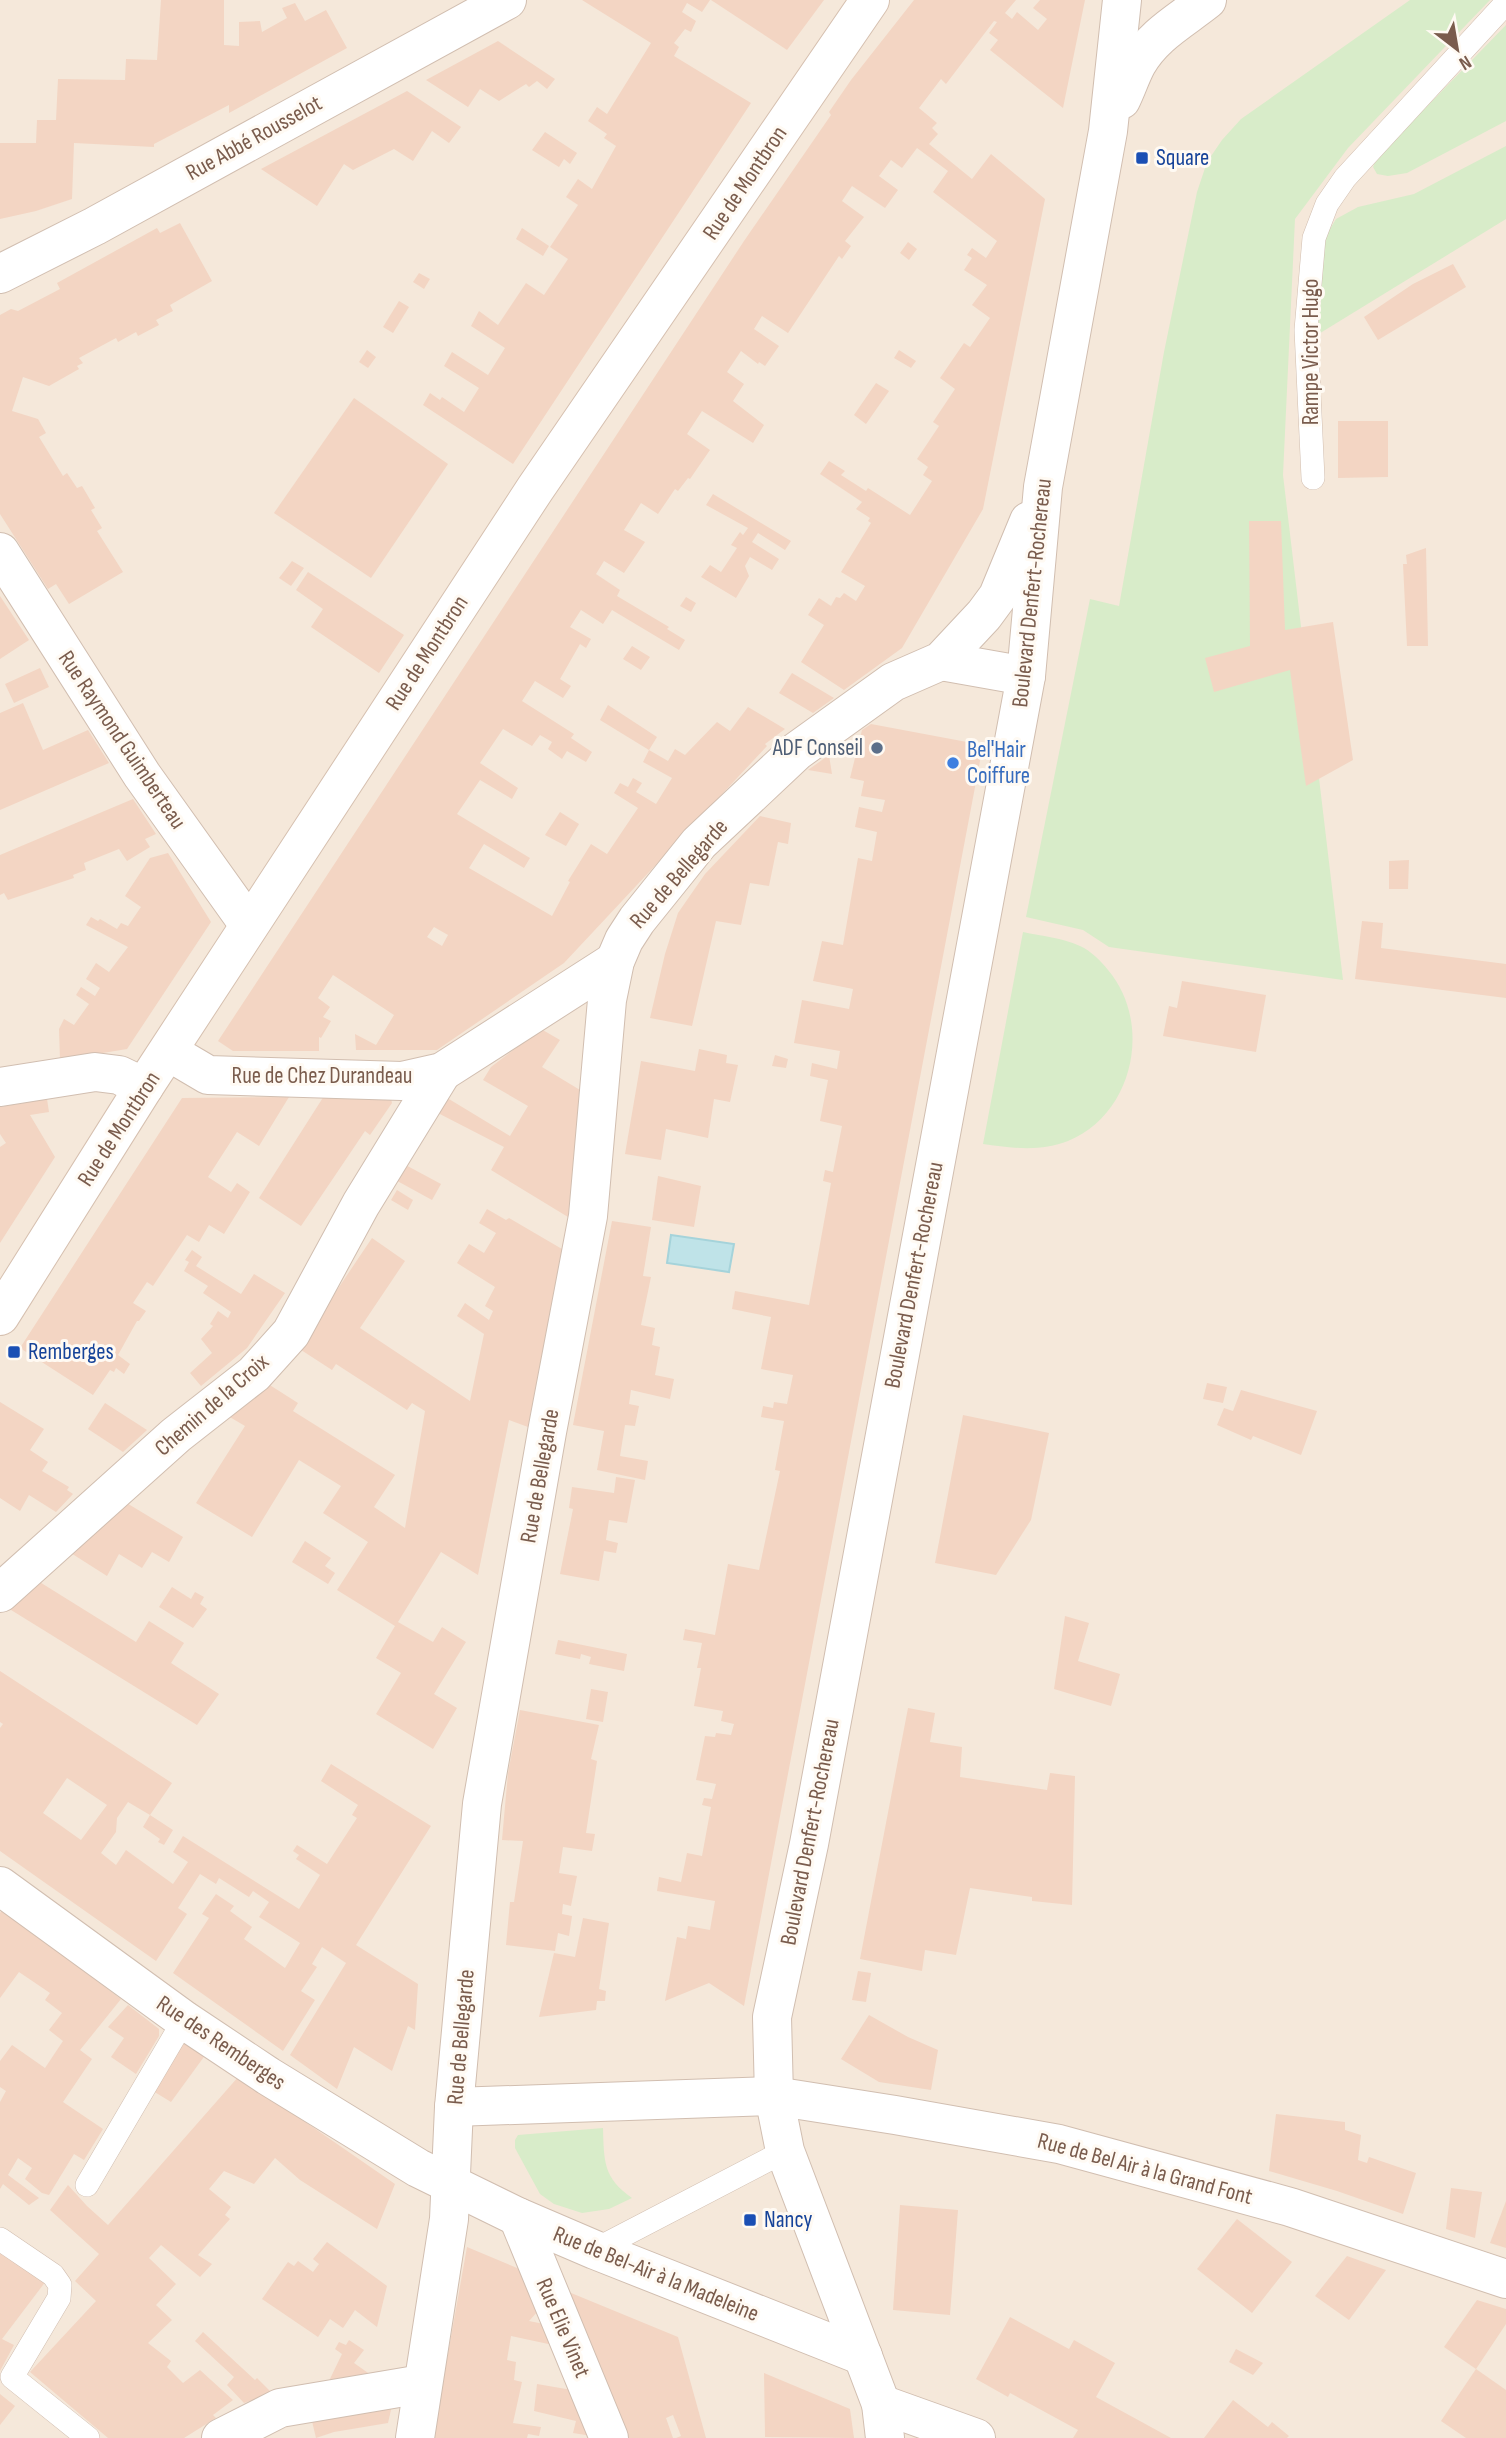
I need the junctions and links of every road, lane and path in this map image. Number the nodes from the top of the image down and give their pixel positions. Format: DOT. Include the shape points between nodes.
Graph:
graph roads {
  1 [pos="507,0"];
  2 [pos="870,0"];
  3 [pos="1122,0"];
  4 [pos="1207,0"];
  5 [pos="1506,3"];
  6 [pos="1108,131"];
  7 [pos="0,274"];
  8 [pos="1313,478"];
  9 [pos="1042,487"];
  10 [pos="0,552"];
  11 [pos="942,661"];
  12 [pos="1026,676"];
  13 [pos="249,925"];
  14 [pos="615,961"];
  15 [pos="169,1052"];
  16 [pos="442,1072"];
  17 [pos="0,1087"];
  18 [pos="144,1087"];
  19 [pos="0,1316"];
  20 [pos="0,1592"];
  21 [pos="0,1886"];
  22 [pos="184,2020"];
  23 [pos="774,2096"];
  24 [pos="454,2107"];
  25 [pos="785,2151"];
  26 [pos="87,2185"];
  27 [pos="452,2186"];
  28 [pos="518,2217"];
  29 [pos="0,2239"];
  30 [pos="594,2250"];
  31 [pos="1506,2279"];
  32 [pos="863,2357"];
  33 [pos="422,2384"];
  34 [pos="883,2421"];
  35 [pos="88,2438"];
  36 [pos="221,2438"];
  37 [pos="415,2438"];
  38 [pos="609,2438"];
  39 [pos="976,2438"];
  1 -- 7 [label="street, Rue Abbé Rousselot"];
  2 -- 13 [label="street, Rue de Montbron" via="535,489"];
  3 -- 6 [label="street, Boulevard Denfert-Rochereau"];
  4 -- 6 [label="street, Boulevard Denfert-Rochereau" via="1149,47"];
  5 -- 8 [label="lane, Rampe Victor Hugo" via="1345,178 1327,204 1314,239 1306,330"];
  6 -- 9 [label="street, Boulevard Denfert-Rochereau"];
  9 -- 11 [label="street, Rue de Bellegarde" via="998,596"];
  9 -- 12 [label="street, Boulevard Denfert-Rochereau"];
  10 -- 13 [label="street, Rue Raymond Guimberteau" via="142,775"];
  11 -- 12 [label="street"];
  11 -- 14 [label="street, Rue de Bellegarde" via="893,682 797,751 699,843 636,920"];
  12 -- 23 [label="street, Boulevard Denfert-Rochereau" via="809,1844 772,2017"];
  13 -- 15 [label="street, Rue de Montbron"];
  14 -- 16 [label="street, Rue de Chez Durandeau"];
  14 -- 24 [label="street, Rue de Bellegarde" via="607,1000 588,1216 482,1804"];
  15 -- 16 [label="street, Rue de Chez Durandeau" via="208,1075 402,1081"];
  15 -- 18 [label="street, Rue de Montbron"];
  16 -- 20 [label="street, Chemin de la Croix" via="361,1204 291,1333 254,1374 176,1435"];
  17 -- 18 [label="street" via="96,1072 119,1075"];
  18 -- 19 [label="street, Rue de Montbron"];
  21 -- 22 [label="street, Rue des Remberges"];
  22 -- 26 [label="lane"];
  22 -- 27 [label="street, Rue des Remberges"];
  23 -- 24 [label="street, Rue de Bel Air à la Grand Font"];
  23 -- 25 [label="street, Boulevard Denfert-Rochereau"];
  23 -- 31 [label="street, Rue de Bel Air à la Grand Font" via="1059,2144 1290,2207"];
  24 -- 27 [label="street, Rue de Bellegarde"];
  25 -- 30 [label="lane"];
  25 -- 32 [label="street, Boulevard Denfert-Rochereau"];
  27 -- 28 [label="street, Rue de Bel-Air à la Madeleine"];
  27 -- 33 [label="street, Rue de Bellegarde"];
  28 -- 30 [label="street, Rue de Bel-Air à la Madeleine"];
  28 -- 38 [label="street, Rue Elie Vinet"];
  29 -- 35 [label="lane" via="53,2275 60,2285 59,2298 12,2377"];
  30 -- 32 [label="street, Rue de Bel-Air à la Madeleine"];
  32 -- 34 [label="street, Boulevard Denfert-Rochereau"];
  33 -- 36 [label="street" via="280,2408"];
  33 -- 37 [label="street, Rue de Bellegarde"];
  34 -- 39 [label="street"];
}
